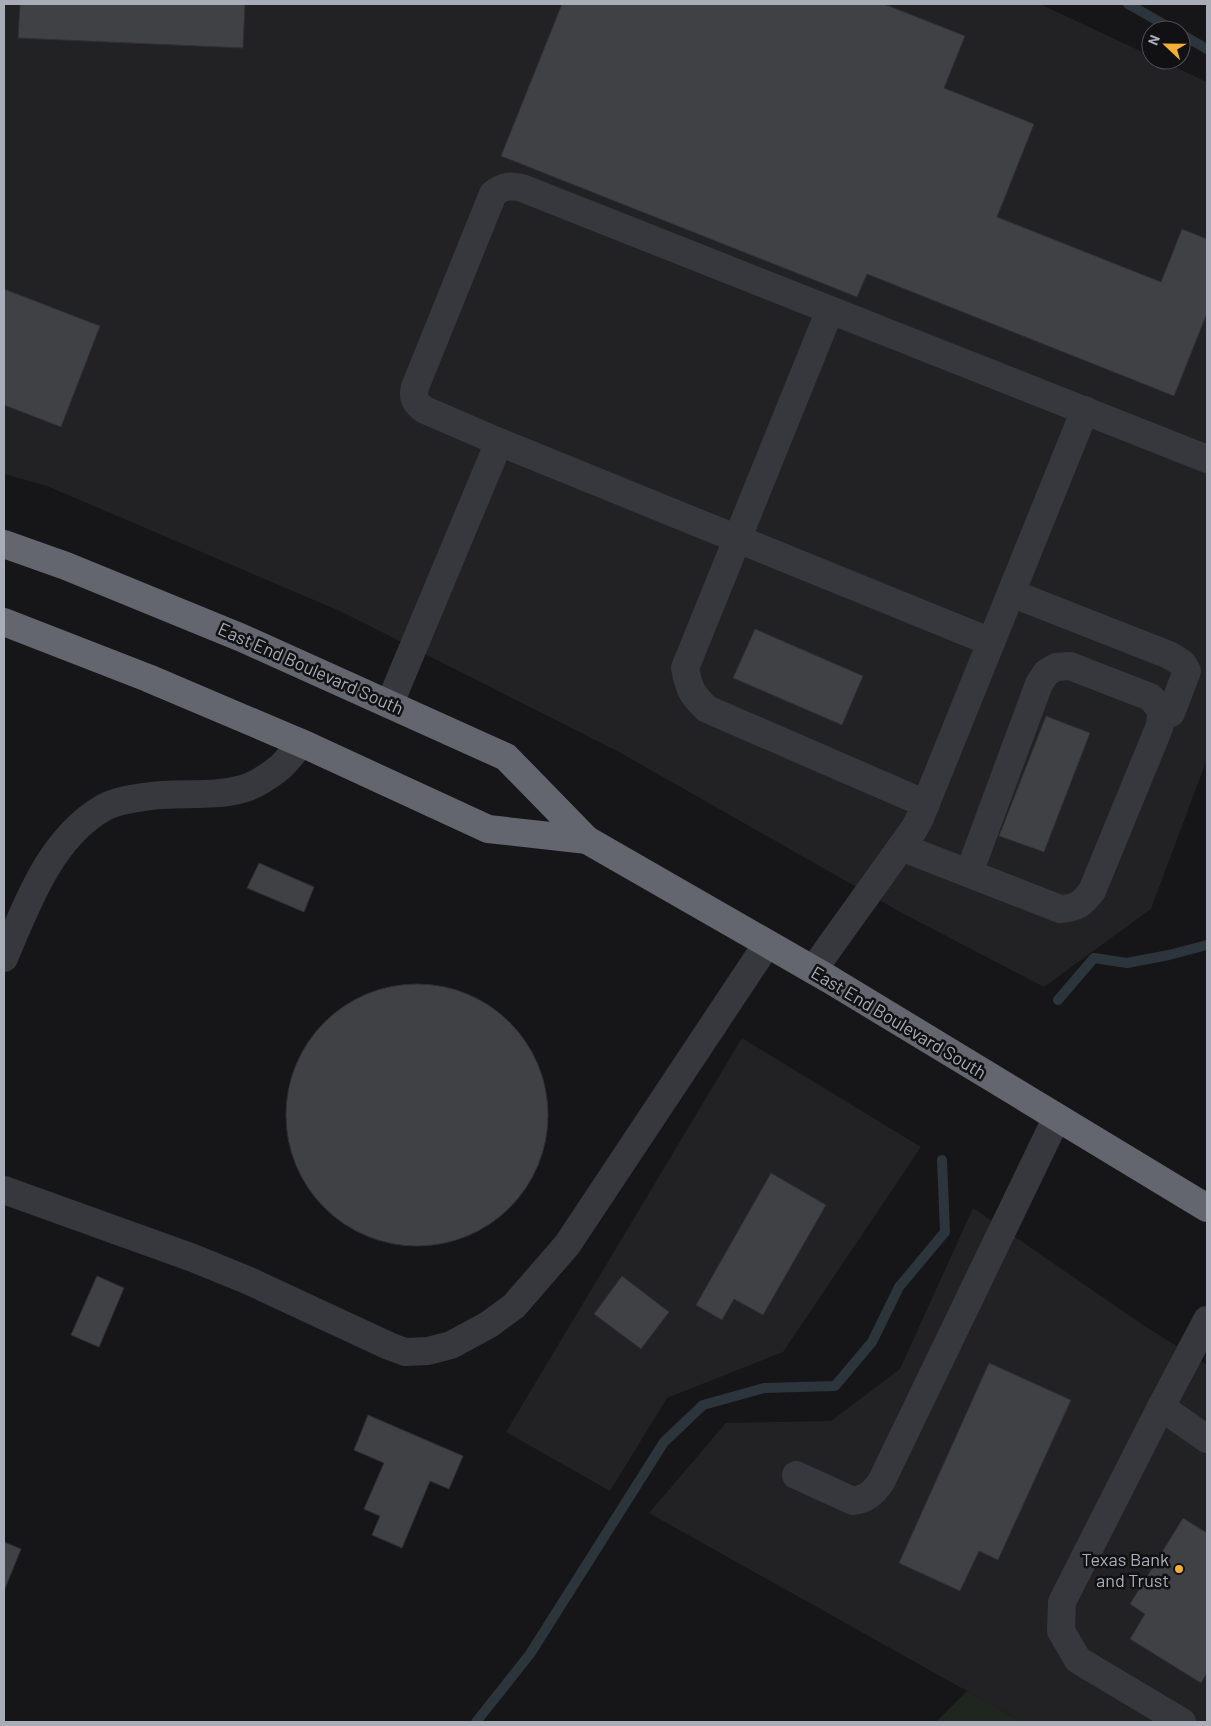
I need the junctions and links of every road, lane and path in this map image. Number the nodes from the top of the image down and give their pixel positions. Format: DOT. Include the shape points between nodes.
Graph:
graph roads {
  1 [pos="830,310"];
  2 [pos="1085,410"];
  3 [pos="499,442"];
  4 [pos="1207,459"];
  5 [pos="737,539"];
  6 [pos="4,544"];
  7 [pos="1011,593"];
  8 [pos="4,622"];
  9 [pos="991,642"];
  10 [pos="390,703"];
  11 [pos="1162,716"];
  12 [pos="302,743"];
  13 [pos="926,804"];
  14 [pos="587,840"];
  15 [pos="901,847"];
  16 [pos="969,873"];
  17 [pos="767,944"];
  18 [pos="4,958"];
  19 [pos="813,970"];
  20 [pos="1057,1117"];
  21 [pos="4,1190"];
  22 [pos="1207,1208"];
  23 [pos="1207,1320"];
  24 [pos="1160,1407"];
  25 [pos="1207,1439"];
  26 [pos="796,1476"];
  27 [pos="1182,1722"];
  1 -- 2 [label="lane"];
  1 -- 3 [label="lane" via="522,188 501,187 493,194 413,396 416,404 424,410"];
  1 -- 5 [label="lane"];
  2 -- 4 [label="lane"];
  2 -- 7 [label="lane"];
  3 -- 5 [label="lane"];
  3 -- 10 [label="lane"];
  5 -- 9 [label="lane"];
  5 -- 13 [label="lane" via="685,668 694,697 707,709"];
  6 -- 10 [label="highway, East End Boulevard South" via="147,598"];
  7 -- 9 [label="lane"];
  7 -- 11 [label="lane" via="1182,663 1187,671 1170,713"];
  8 -- 12 [label="highway, East End Boulevard South"];
  9 -- 13 [label="lane"];
  10 -- 14 [label="highway, East End Boulevard South" via="506,757"];
  11 -- 16 [label="lane" via="1092,891 1084,902 1060,909"];
  11 -- 16 [label="lane" via="1150,697 1070,666 1056,667 1046,674 1039,684"];
  12 -- 14 [label="highway, East End Boulevard South" via="488,829"];
  12 -- 18 [label="lane" via="279,768 244,789 223,793 154,795 104,807 68,838 52,859"];
  13 -- 15 [label="lane"];
  14 -- 17 [label="highway, East End Boulevard South"];
  15 -- 16 [label="lane"];
  15 -- 19 [label="lane"];
  17 -- 19 [label="highway, East End Boulevard South"];
  17 -- 21 [label="lane" via="567,1245 514,1306 451,1345 405,1352 202,1262"];
  19 -- 20 [label="highway, East End Boulevard South"];
  20 -- 22 [label="highway, East End Boulevard South"];
  20 -- 26 [label="lane" via="881,1482 872,1494 853,1501"];
  23 -- 24 [label="lane"];
  24 -- 25 [label="lane"];
  24 -- 27 [label="lane" via="1062,1602 1061,1631 1078,1660"];
}
